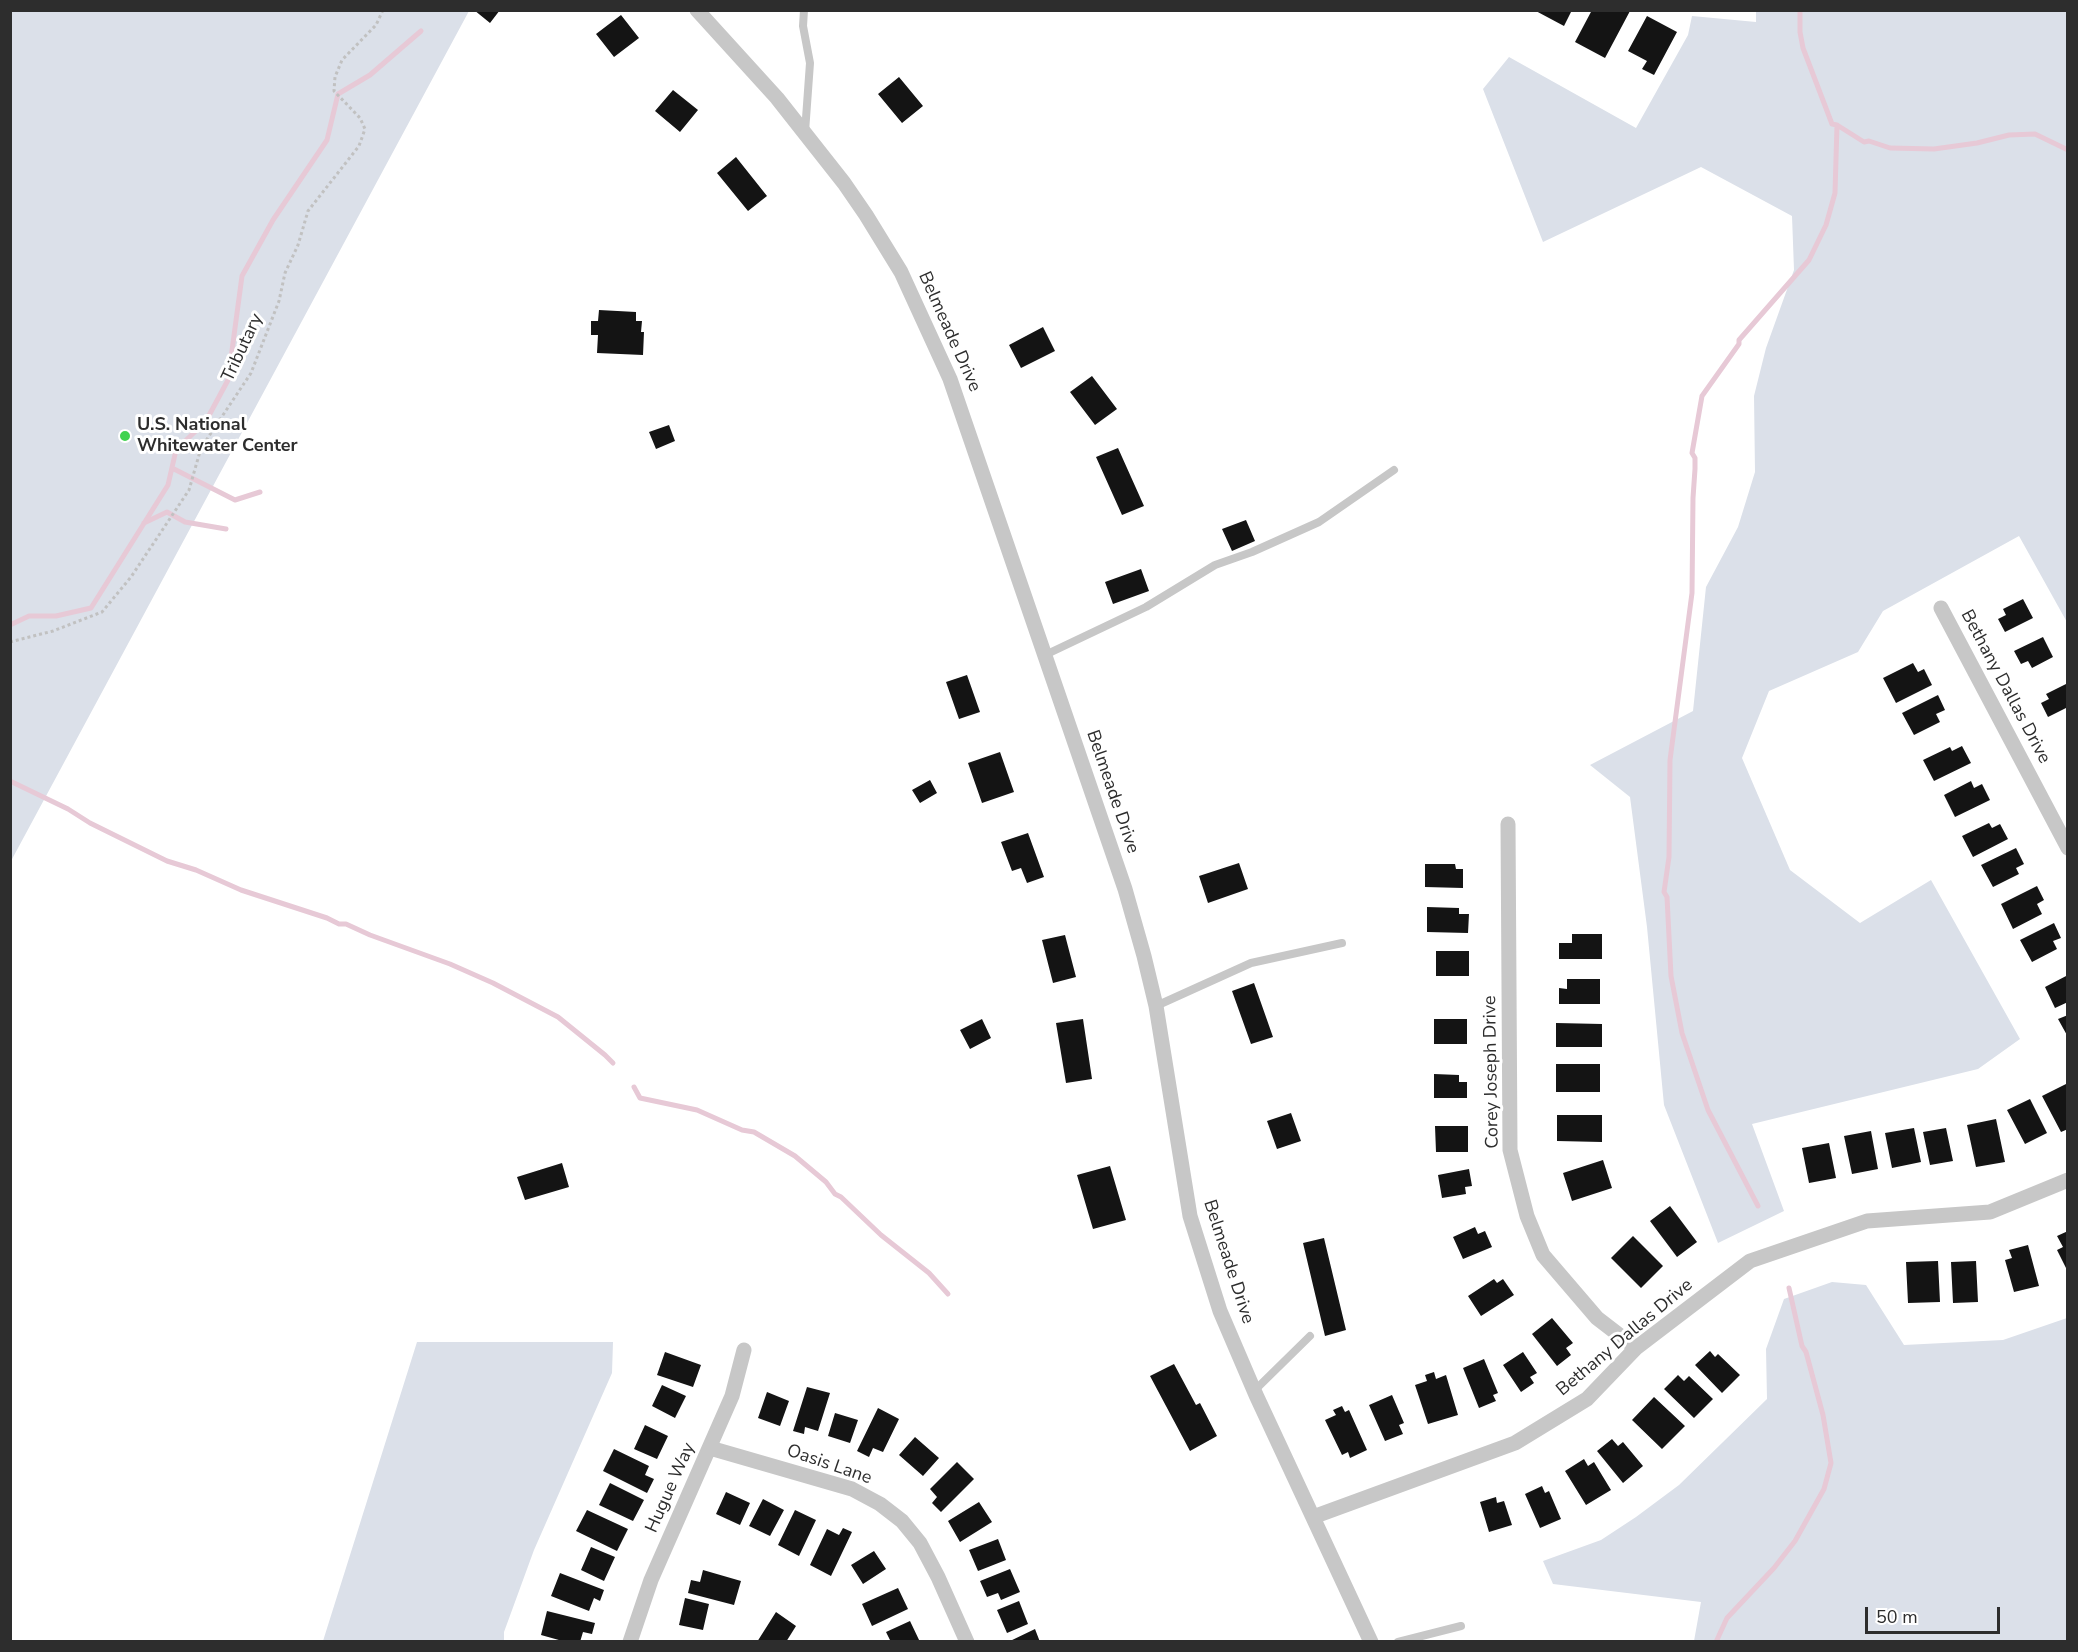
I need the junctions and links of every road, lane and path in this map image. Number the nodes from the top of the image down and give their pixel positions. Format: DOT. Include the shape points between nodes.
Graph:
graph roads {
  1 [pos="383,10"];
  2 [pos="697,10"];
  3 [pos="804,10"];
  4 [pos="805,134"];
  5 [pos="1394,470"];
  6 [pos="1941,608"];
  7 [pos="10,642"];
  8 [pos="1045,655"];
  9 [pos="1508,824"];
  10 [pos="2067,848"];
  11 [pos="1342,943"];
  12 [pos="1156,1006"];
  13 [pos="2067,1180"];
  14 [pos="1310,1336"];
  15 [pos="1636,1348"];
  16 [pos="744,1350"];
  17 [pos="1254,1391"];
  18 [pos="710,1448"];
  19 [pos="1312,1517"];
  20 [pos="1461,1626"];
  21 [pos="630,1641"];
  22 [pos="967,1641"];
  23 [pos="1371,1641"];
  24 [pos="1398,1641"];
  1 -- 7 [label="path, Tributary" via="376,25 342,60 335,76 334,91 360,118 364,129 359,146 308,211 251,373 201,448 189,490 102,612"];
  2 -- 4 [label="street, Belmeade Drive"];
  3 -- 4 [label="lane" via="810,63"];
  4 -- 8 [label="street, Belmeade Drive" via="861,207 901,272 946,368"];
  5 -- 8 [label="lane" via="1319,522 1215,565 1146,607"];
  6 -- 10 [label="street, Bethany Dallas Drive"];
  8 -- 12 [label="street, Belmeade Drive" via="1125,889"];
  9 -- 15 [label="street, Corey Joseph Drive" via="1510,1150 1527,1216 1544,1255 1598,1318"];
  11 -- 12 [label="lane" via="1251,963"];
  12 -- 17 [label="street, Belmeade Drive" via="1190,1216 1220,1311"];
  13 -- 15 [label="street, Bethany Dallas Drive" via="1990,1212 1867,1221 1750,1261"];
  14 -- 17 [label="lane"];
  15 -- 19 [label="street, Bethany Dallas Drive" via="1587,1399 1515,1443"];
  16 -- 18 [label="street, Hugue Way" via="732,1395"];
  17 -- 19 [label="street, Belmeade Drive"];
  18 -- 21 [label="street, Hugue Way" via="651,1580"];
  18 -- 22 [label="street, Oasis Lane" via="852,1489 888,1510 920,1543"];
  19 -- 23 [label="street, Belmeade Drive"];
  20 -- 24 [label="lane"];
}
